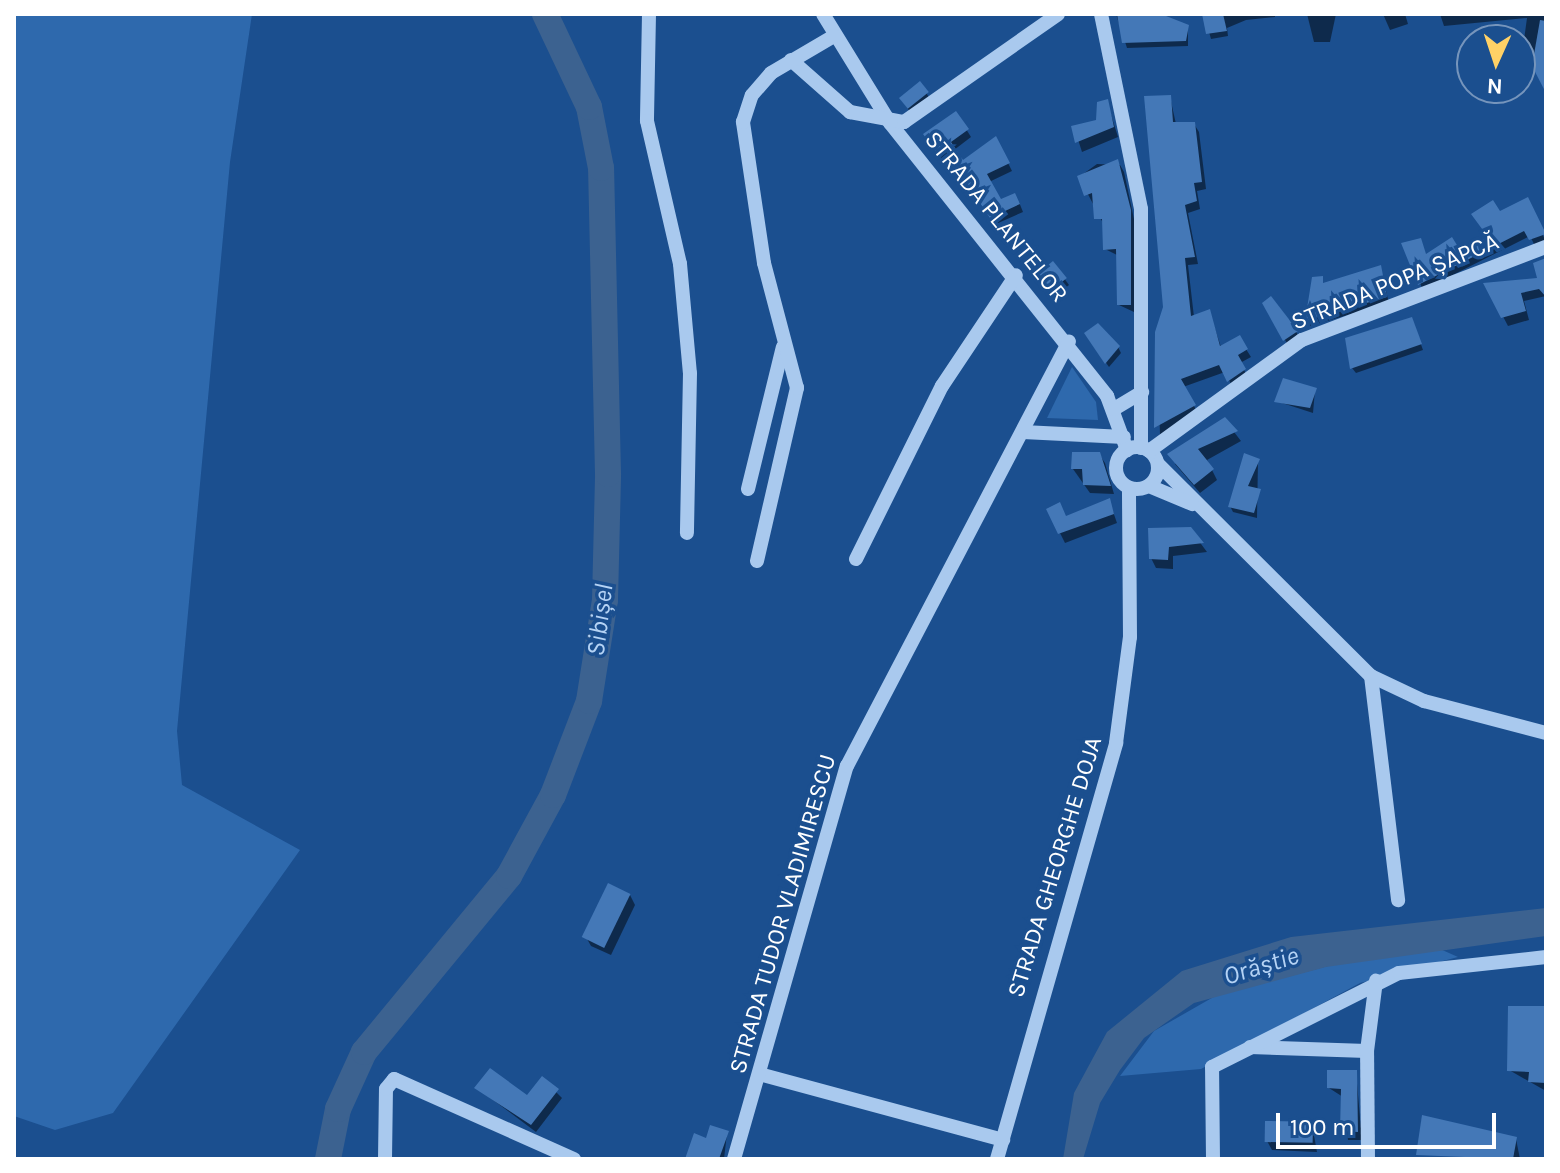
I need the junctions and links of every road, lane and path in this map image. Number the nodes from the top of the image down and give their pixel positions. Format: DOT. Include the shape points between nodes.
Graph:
graph roads {
  1 [pos="649,14"];
  2 [pos="823,14"];
  3 [pos="1058,14"];
  4 [pos="1101,14"];
  5 [pos="834,36"];
  6 [pos="791,60"];
  7 [pos="890,123"];
  8 [pos="1546,247"];
  9 [pos="1016,275"];
  10 [pos="783,339"];
  11 [pos="1069,342"];
  12 [pos="1142,392"];
  13 [pos="1114,409"];
  14 [pos="1023,432"];
  15 [pos="1140,450"];
  16 [pos="1149,486"];
  17 [pos="1129,488"];
  18 [pos="748,489"];
  19 [pos="1196,506"];
  20 [pos="687,533"];
  21 [pos="856,559"];
  22 [pos="757,561"];
  23 [pos="1371,676"];
  24 [pos="1546,733"];
  25 [pos="1398,900"];
  26 [pos="1546,957"];
  27 [pos="1376,981"];
  28 [pos="1250,1047"];
  29 [pos="1367,1051"];
  30 [pos="759,1074"];
  31 [pos="1003,1140"];
  32 [pos="385,1159"];
  33 [pos="574,1159"];
  34 [pos="734,1159"];
  35 [pos="997,1159"];
  36 [pos="1213,1159"];
  37 [pos="1368,1159"];
  1 -- 20 [label="street" via="647,121 678,249 690,373"];
  2 -- 5 [label="street, STRADA PLANTELOR"];
  3 -- 7 [label="street" via="916,119"];
  4 -- 12 [label="street" via="1141,209"];
  5 -- 6 [label="street"];
  5 -- 7 [label="street, STRADA PLANTELOR"];
  6 -- 7 [label="street" via="850,112"];
  6 -- 10 [label="street" via="761,83 743,122"];
  7 -- 9 [label="street, STRADA PLANTELOR"];
  8 -- 15 [label="street, STRADA POPA ȘAPCĂ" via="1302,340"];
  9 -- 11 [label="street, STRADA PLANTELOR"];
  9 -- 21 [label="street" via="942,386"];
  10 -- 18 [label="street" via="782,372"];
  10 -- 22 [label="street" via="795,372 795,409"];
  11 -- 13 [label="street, STRADA PLANTELOR"];
  11 -- 14 [label="street, STRADA TUDOR VLADIMIRESCU"];
  12 -- 13 [label="street"];
  12 -- 15 [label="street"];
  13 -- 15 [label="street, STRADA PLANTELOR"];
  14 -- 15 [label="street"];
  14 -- 30 [label="street, STRADA TUDOR VLADIMIRESCU" via="847,766"];
  15 -- 16 [label="street"];
  15 -- 17 [label="street, STRADA GHEORGHE DOJA" via="1116,466"];
  15 -- 19 [label="street, STRADA PLANTELOR"];
  16 -- 17 [label="street"];
  16 -- 19 [label="street, STRADA PLANTELOR"];
  17 -- 31 [label="street, STRADA GHEORGHE DOJA" via="1130,637 1116,743 1041,985"];
  19 -- 23 [label="street, STRADA PLANTELOR"];
  23 -- 24 [label="street, STRADA PLANTELOR" via="1424,701"];
  23 -- 25 [label="street"];
  26 -- 27 [label="street"];
  27 -- 28 [label="street"];
  27 -- 29 [label="street"];
  28 -- 29 [label="street"];
  28 -- 36 [label="street" via="1212,1067"];
  29 -- 37 [label="street"];
  30 -- 31 [label="street"];
  30 -- 34 [label="street, STRADA TUDOR VLADIMIRESCU"];
  31 -- 35 [label="street, STRADA GHEORGHE DOJA"];
  32 -- 33 [label="street" via="386,1089 400,1081"];
}
